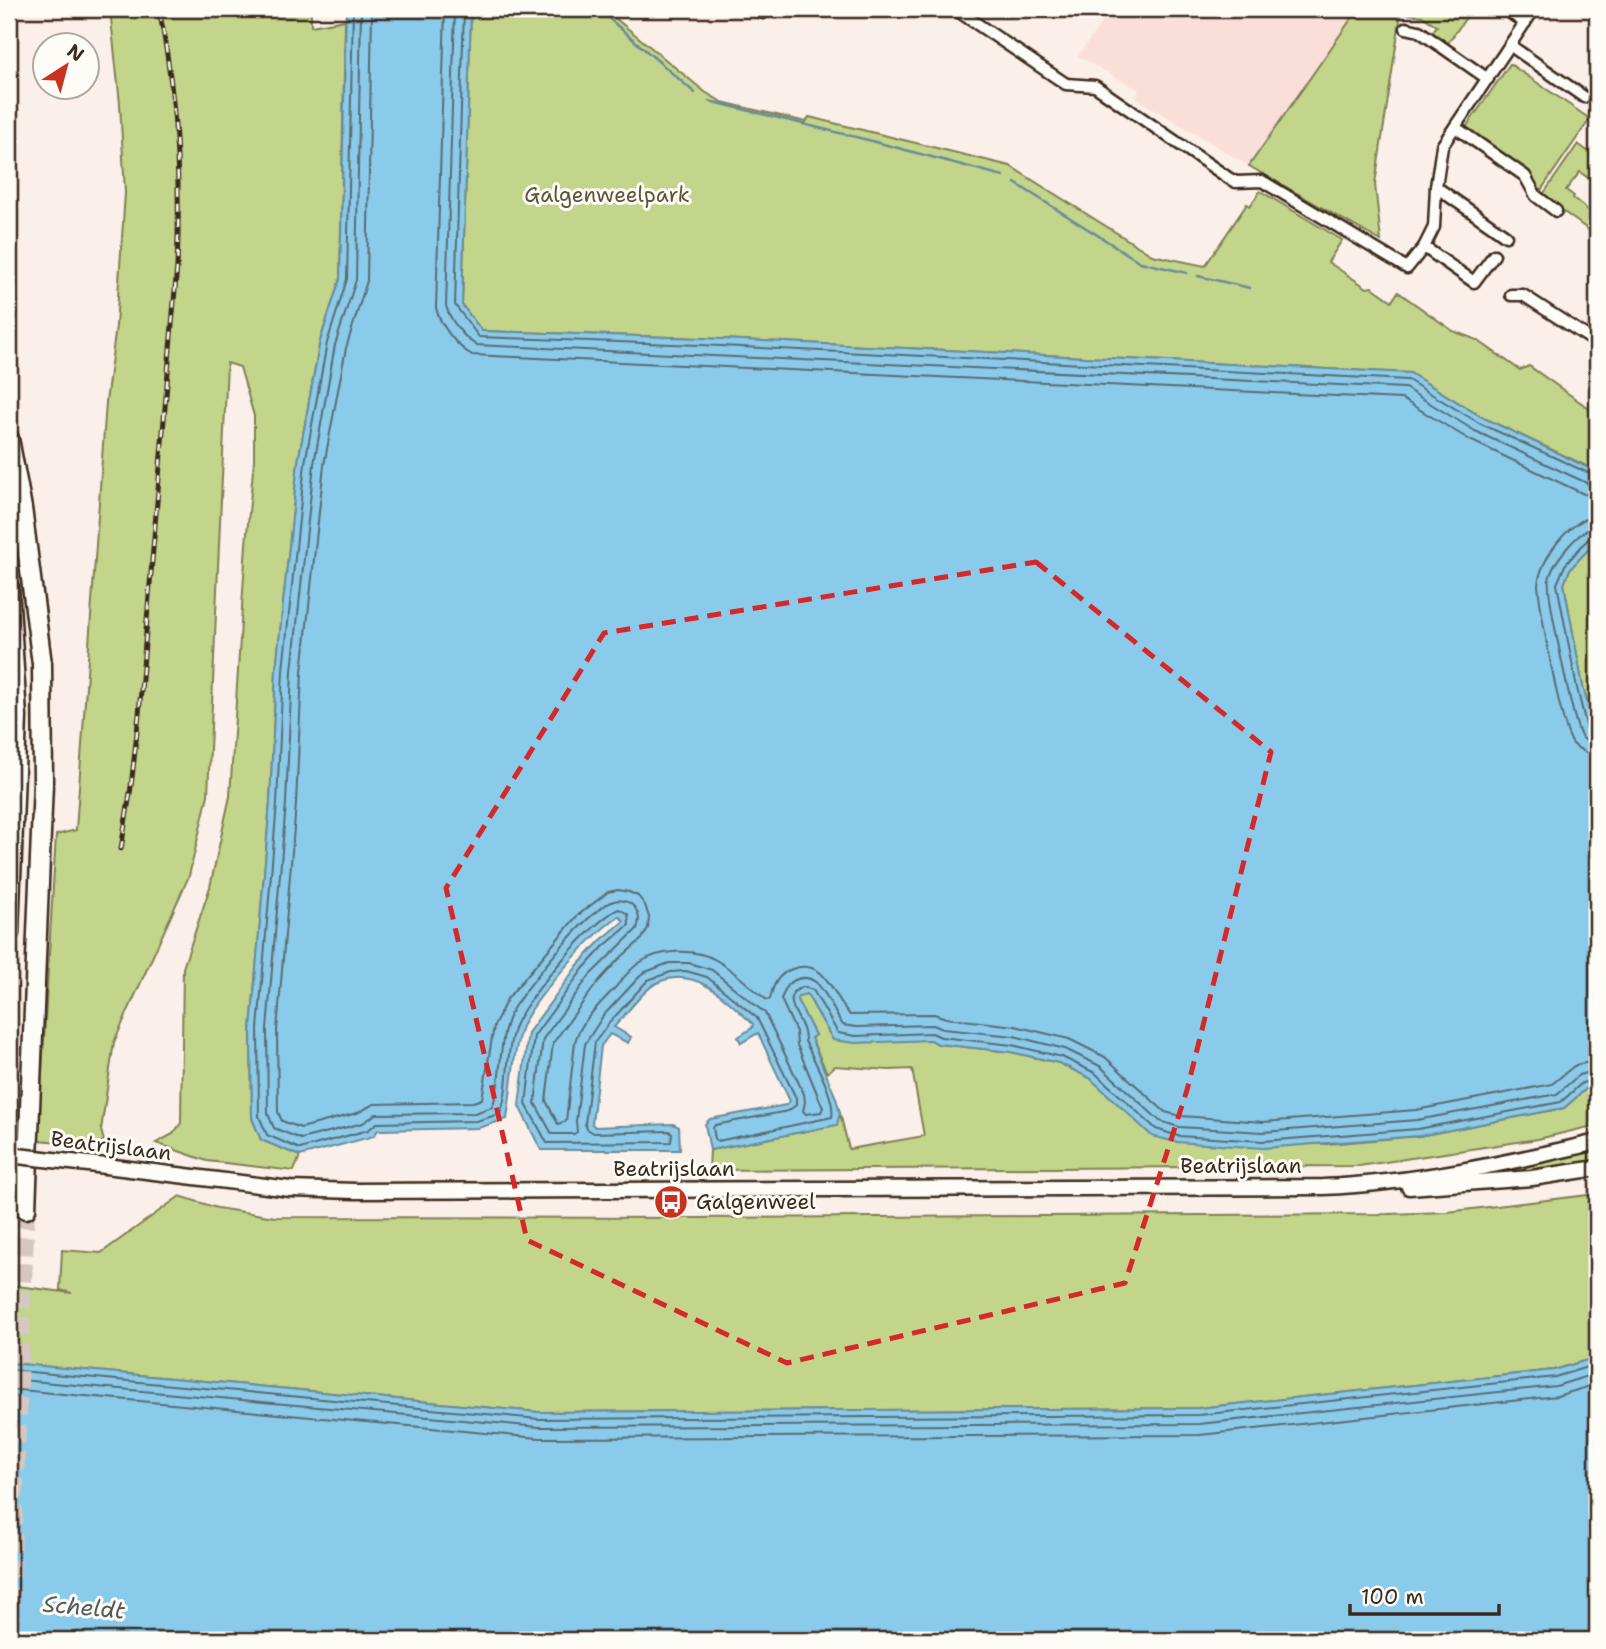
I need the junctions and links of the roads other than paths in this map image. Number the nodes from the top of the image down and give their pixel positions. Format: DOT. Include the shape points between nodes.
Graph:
graph roads {
  1 [pos="955,9"];
  2 [pos="1505,9"];
  3 [pos="1534,9"];
  4 [pos="1525,23"];
  5 [pos="1406,28"];
  6 [pos="1511,46"];
  7 [pos="1488,79"];
  8 [pos="1584,97"];
  9 [pos="1455,127"];
  10 [pos="1436,187"];
  11 [pos="1556,211"];
  12 [pos="1506,236"];
  13 [pos="1424,247"];
  14 [pos="1494,254"];
  15 [pos="1511,295"];
  16 [pos="1597,343"];
  17 [pos="9,439"];
  18 [pos="9,588"];
  19 [pos="9,933"];
  20 [pos="1597,1142"];
  21 [pos="9,1155"];
  22 [pos="1597,1168"];
  23 [pos="1342,1186"];
  24 [pos="26,1209"];
  1 -- 13 [label="street" via="1066,84 1095,86 1230,179 1262,181 1407,268"];
  2 -- 4 [label="street"];
  3 -- 4 [label="street"];
  4 -- 6 [label="street"];
  5 -- 7 [label="street" via="1419,31"];
  6 -- 7 [label="street"];
  6 -- 8 [label="street"];
  7 -- 9 [label="street"];
  9 -- 10 [label="street" via="1442,146"];
  9 -- 11 [label="street" via="1525,176 1536,195"];
  10 -- 12 [label="street"];
  10 -- 13 [label="street" via="1434,227"];
  13 -- 14 [label="street" via="1474,282"];
  15 -- 16 [label="street" via="1523,295"];
  17 -- 24 [label="highway" via="42,664 43,783"];
  18 -- 19 [label="highway" via="17,717"];
  20 -- 23 [label="street, Beatrijslaan" via="1441,1174"];
  21 -- 23 [label="street, Beatrijslaan, bridge" via="290,1189 355,1191"];
  22 -- 23 [label="street, Beatrijslaan" via="1474,1184"];
}
